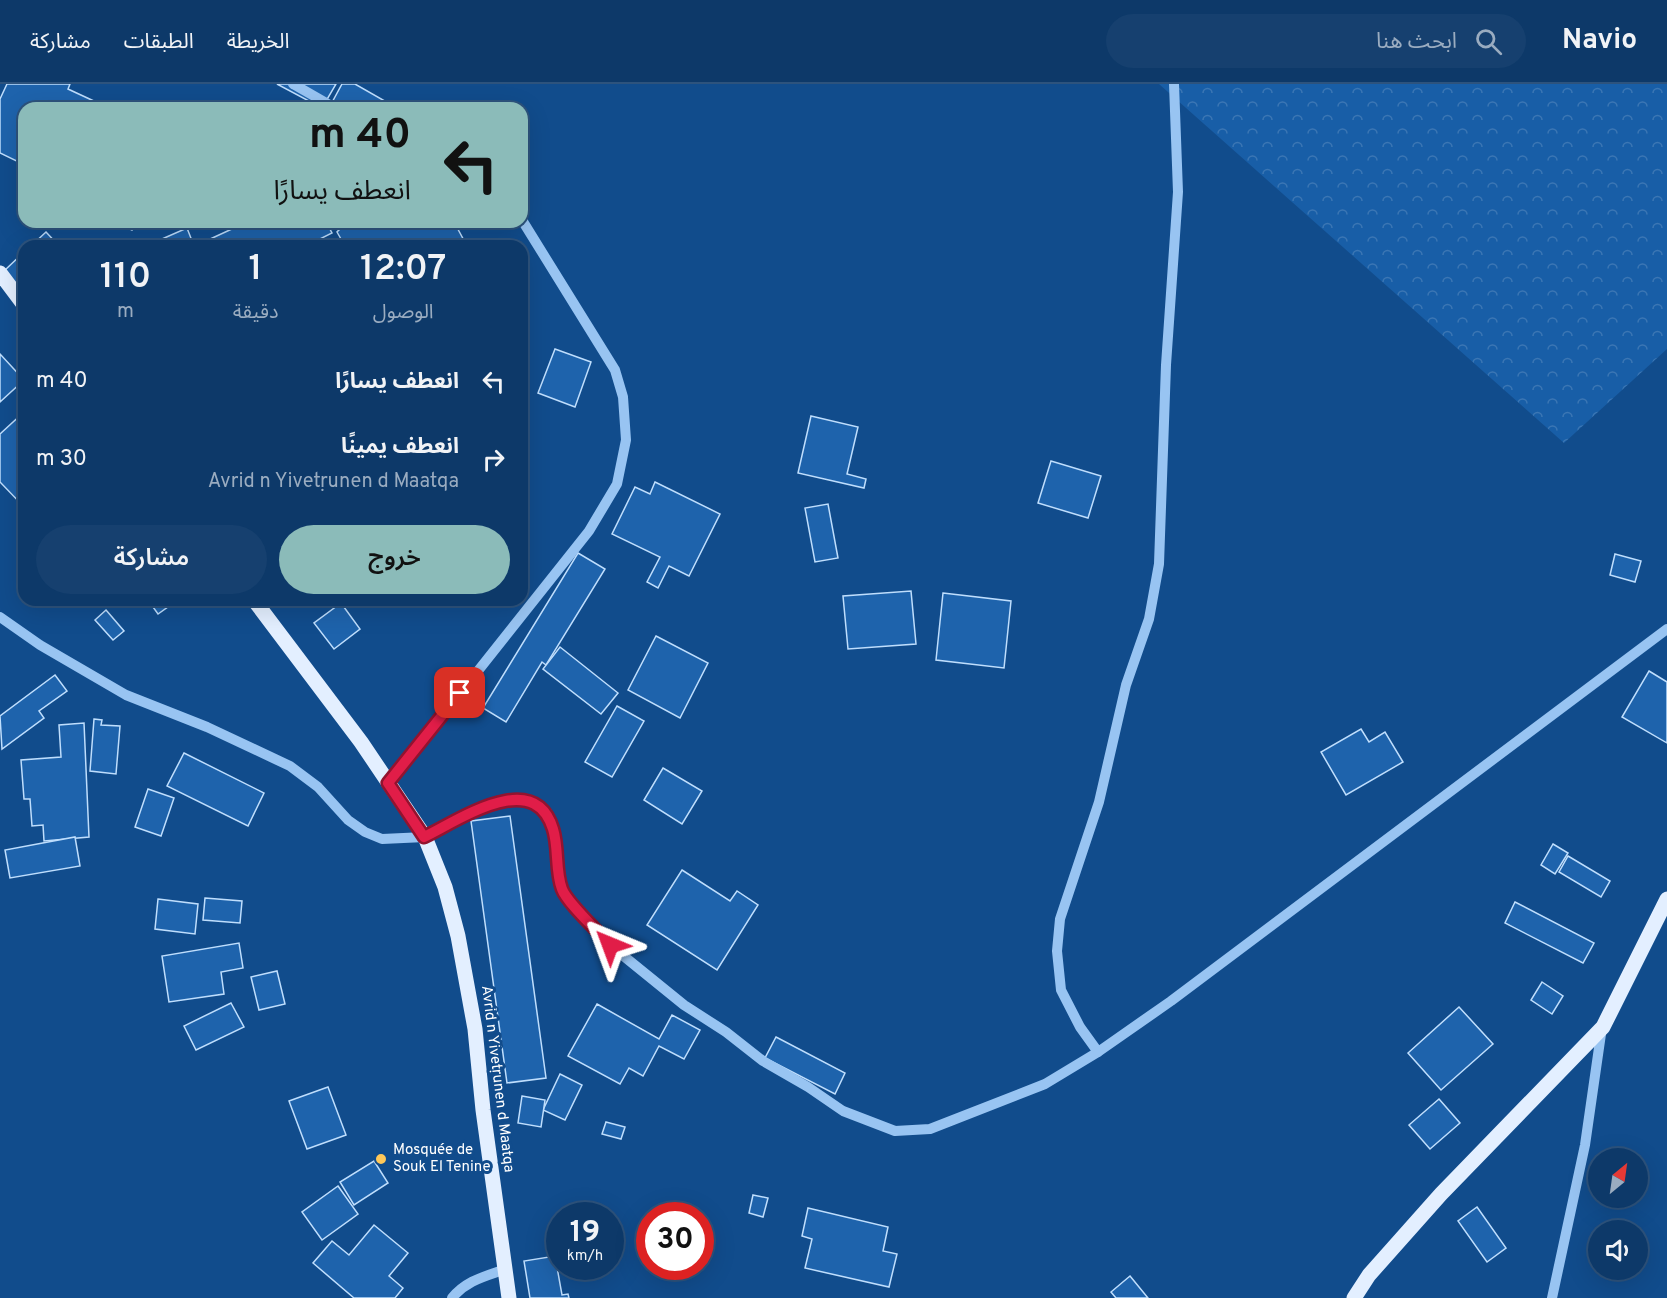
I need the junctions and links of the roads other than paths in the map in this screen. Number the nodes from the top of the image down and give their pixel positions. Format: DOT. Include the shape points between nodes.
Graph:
graph roads {
  1 [pos="293,84"];
  2 [pos="1174,84"];
  3 [pos="324,102"];
  4 [pos="527,228"];
  5 [pos="0,273"];
  6 [pos="18,297"];
  7 [pos="258,606"];
  8 [pos="0,617"];
  9 [pos="1667,629"];
  10 [pos="388,783"];
  11 [pos="424,837"];
  12 [pos="1667,899"];
  13 [pos="1603,1027"];
  14 [pos="1098,1052"];
  15 [pos="503,1270"];
  16 [pos="452,1298"];
  17 [pos="508,1298"];
  18 [pos="1354,1298"];
  19 [pos="1552,1298"];
  1 -- 3 [label="street"];
  2 -- 14 [label="street" via="1178,192 1166,365 1159,564 1149,619 1126,685 1099,802 1060,919 1057,951 1061,990"];
  4 -- 10 [label="street" via="615,370 623,397 626,440 617,484 590,531"];
  5 -- 6 [label="main road"];
  7 -- 10 [label="main road, Avrid n Yivetṛunen d Maatqa"];
  8 -- 11 [label="street" via="126,695 290,766 365,832 382,839"];
  9 -- 14 [label="street"];
  10 -- 11 [label="main road, Avrid n Yivetṛunen d Maatqa"];
  11 -- 14 [label="street" via="499,801 535,802 547,812 554,832 562,890 610,945 763,1061 843,1111 895,1131 930,1129 1045,1084"];
  11 -- 15 [label="main road, Avrid n Yivetṛunen d Maatqa" via="445,887 476,1029"];
  12 -- 13 [label="main road"];
  13 -- 18 [label="main road" via="1441,1194 1369,1275"];
  13 -- 19 [label="street" via="1585,1145"];
  15 -- 16 [label="street" via="472,1280"];
  15 -- 17 [label="main road, Avrid n Yivetṛunen d Maatqa"];
}
